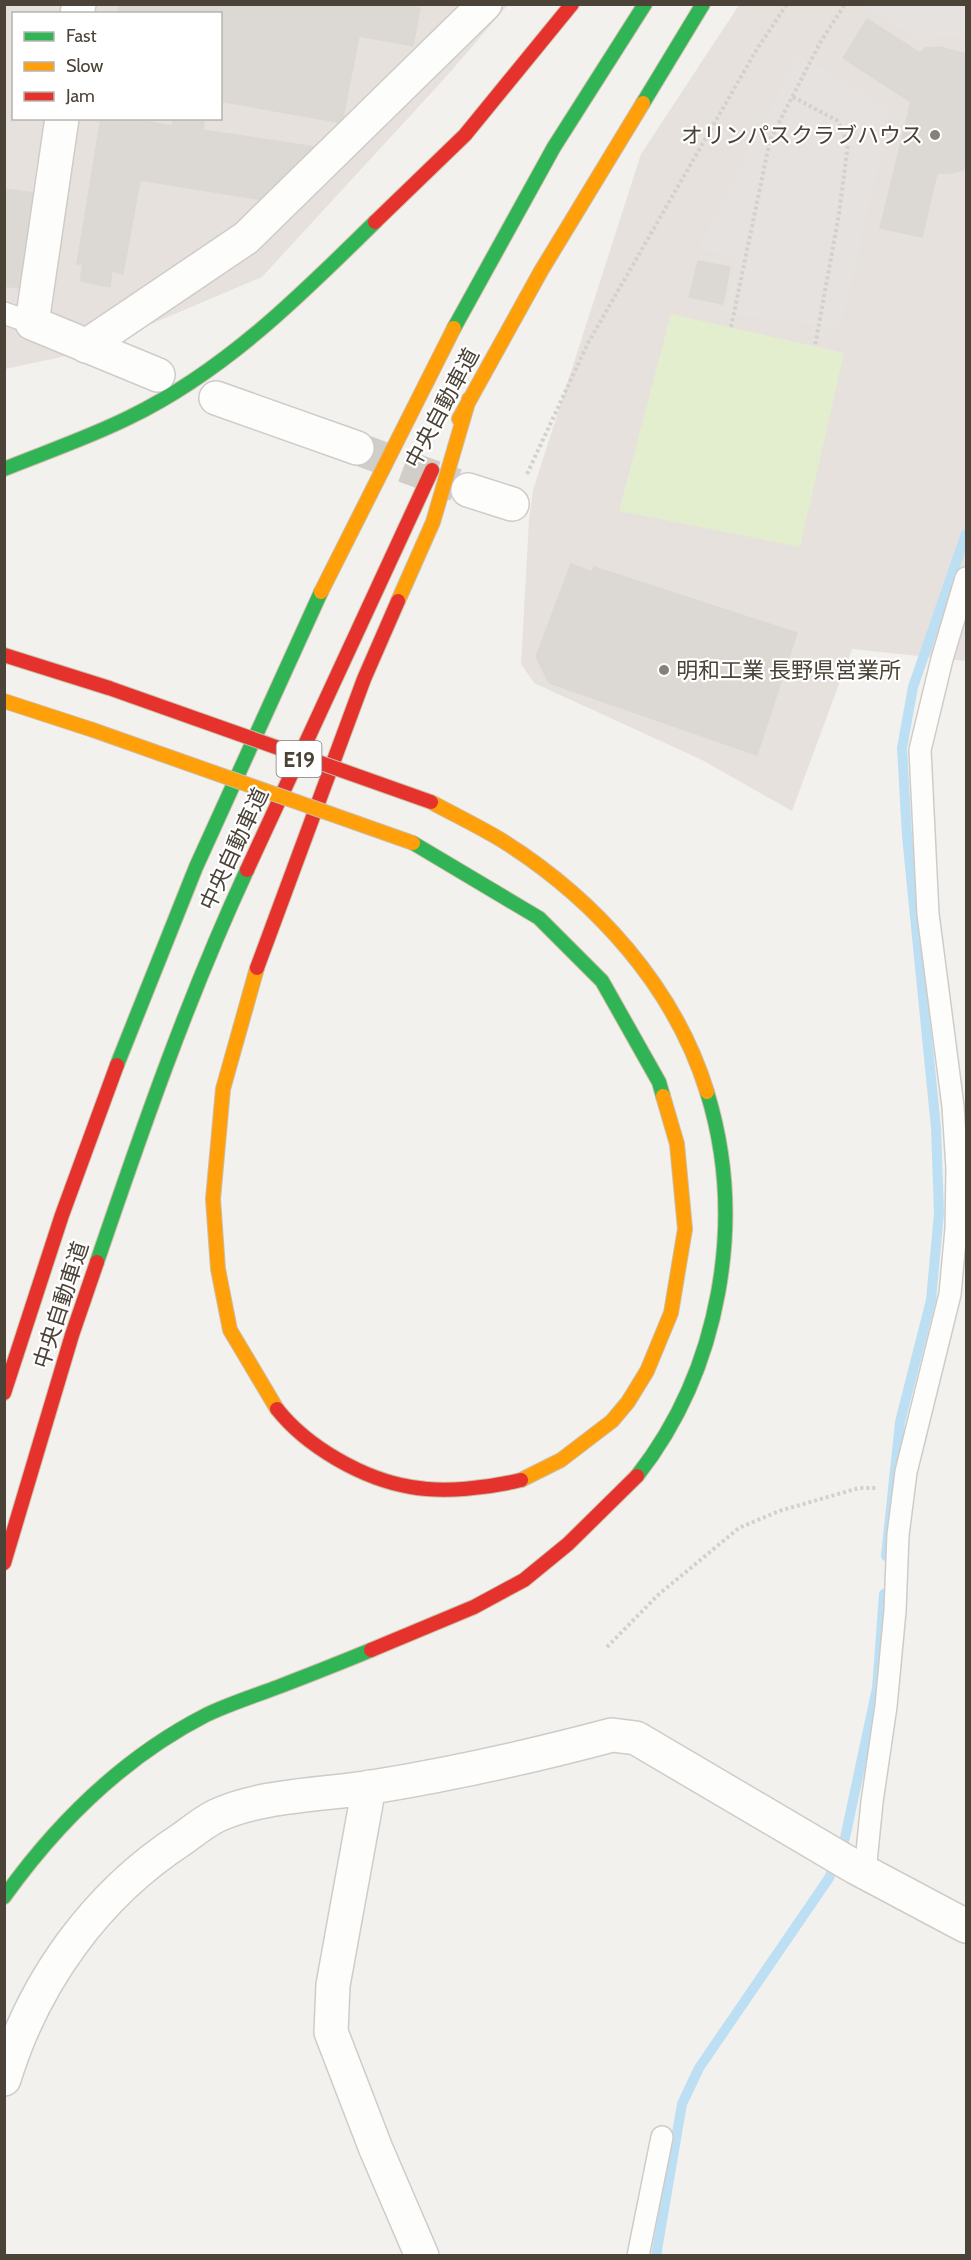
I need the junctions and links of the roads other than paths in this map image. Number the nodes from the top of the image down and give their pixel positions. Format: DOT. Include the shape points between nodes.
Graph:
graph roads {
  1 [pos="485,4"];
  2 [pos="572,4"];
  3 [pos="645,4"];
  4 [pos="703,4"];
  5 [pos="62,120"];
  6 [pos="18,318"];
  7 [pos="86,346"];
  8 [pos="158,375"];
  9 [pos="216,398"];
  10 [pos="469,399"];
  11 [pos="357,448"];
  12 [pos="4,470"];
  13 [pos="468,490"];
  14 [pos="512,504"];
  15 [pos="966,578"];
  16 [pos="4,655"];
  17 [pos="4,701"];
  18 [pos="4,1393"];
  19 [pos="4,1563"];
  20 [pos="369,1787"];
  21 [pos="860,1869"];
  22 [pos="4,1898"];
  23 [pos="966,1926"];
  24 [pos="4,2079"];
  25 [pos="662,2137"];
  26 [pos="422,2256"];
  27 [pos="638,2256"];
  1 -- 7 [label="street" via="246,238"];
  2 -- 12 [label="highway" via="465,135 293,302 216,365 131,417"];
  3 -- 18 [label="highway, 中央自動車道 / E19" via="556,144 428,376 307,619 184,892 102,1103"];
  4 -- 10 [label="highway, 中央自動車道 / E19" via="547,261"];
  5 -- 6 [label="street"];
  6 -- 7 [label="street"];
  7 -- 8 [label="street"];
  9 -- 11 [label="street"];
  10 -- 17 [label="highway, bridge" via="433,522 364,679 253,979 223,1089 213,1199 218,1269 230,1330 268,1397 290,1425 348,1467 401,1484 443,1490 486,1488 528,1478 561,1460 612,1421 647,1371 671,1313 685,1229 677,1144 659,1082 602,981 539,918 413,843 93,730"];
  10 -- 19 [label="highway, 中央自動車道 / E19" via="422,489 223,922 139,1140 72,1335"];
  13 -- 14 [label="street"];
  15 -- 21 [label="lane" via="920,750 928,914 953,1106 956,1229 950,1294 906,1472 886,1706"];
  16 -- 22 [label="highway, bridge" via="431,802 513,847 588,904 636,956 678,1016 703,1074 720,1132 725,1191 725,1242 716,1312 680,1410 635,1478 561,1551 503,1593 199,1718 111,1778 74,1812"];
  20 -- 21 [label="street" via="461,1772 612,1735 636,1738"];
  20 -- 24 [label="street" via="273,1800 216,1816 153,1858 102,1905 53,1969"];
  20 -- 26 [label="street" via="333,1985 331,2032"];
  21 -- 23 [label="street"];
  25 -- 27 [label="lane"];
}
